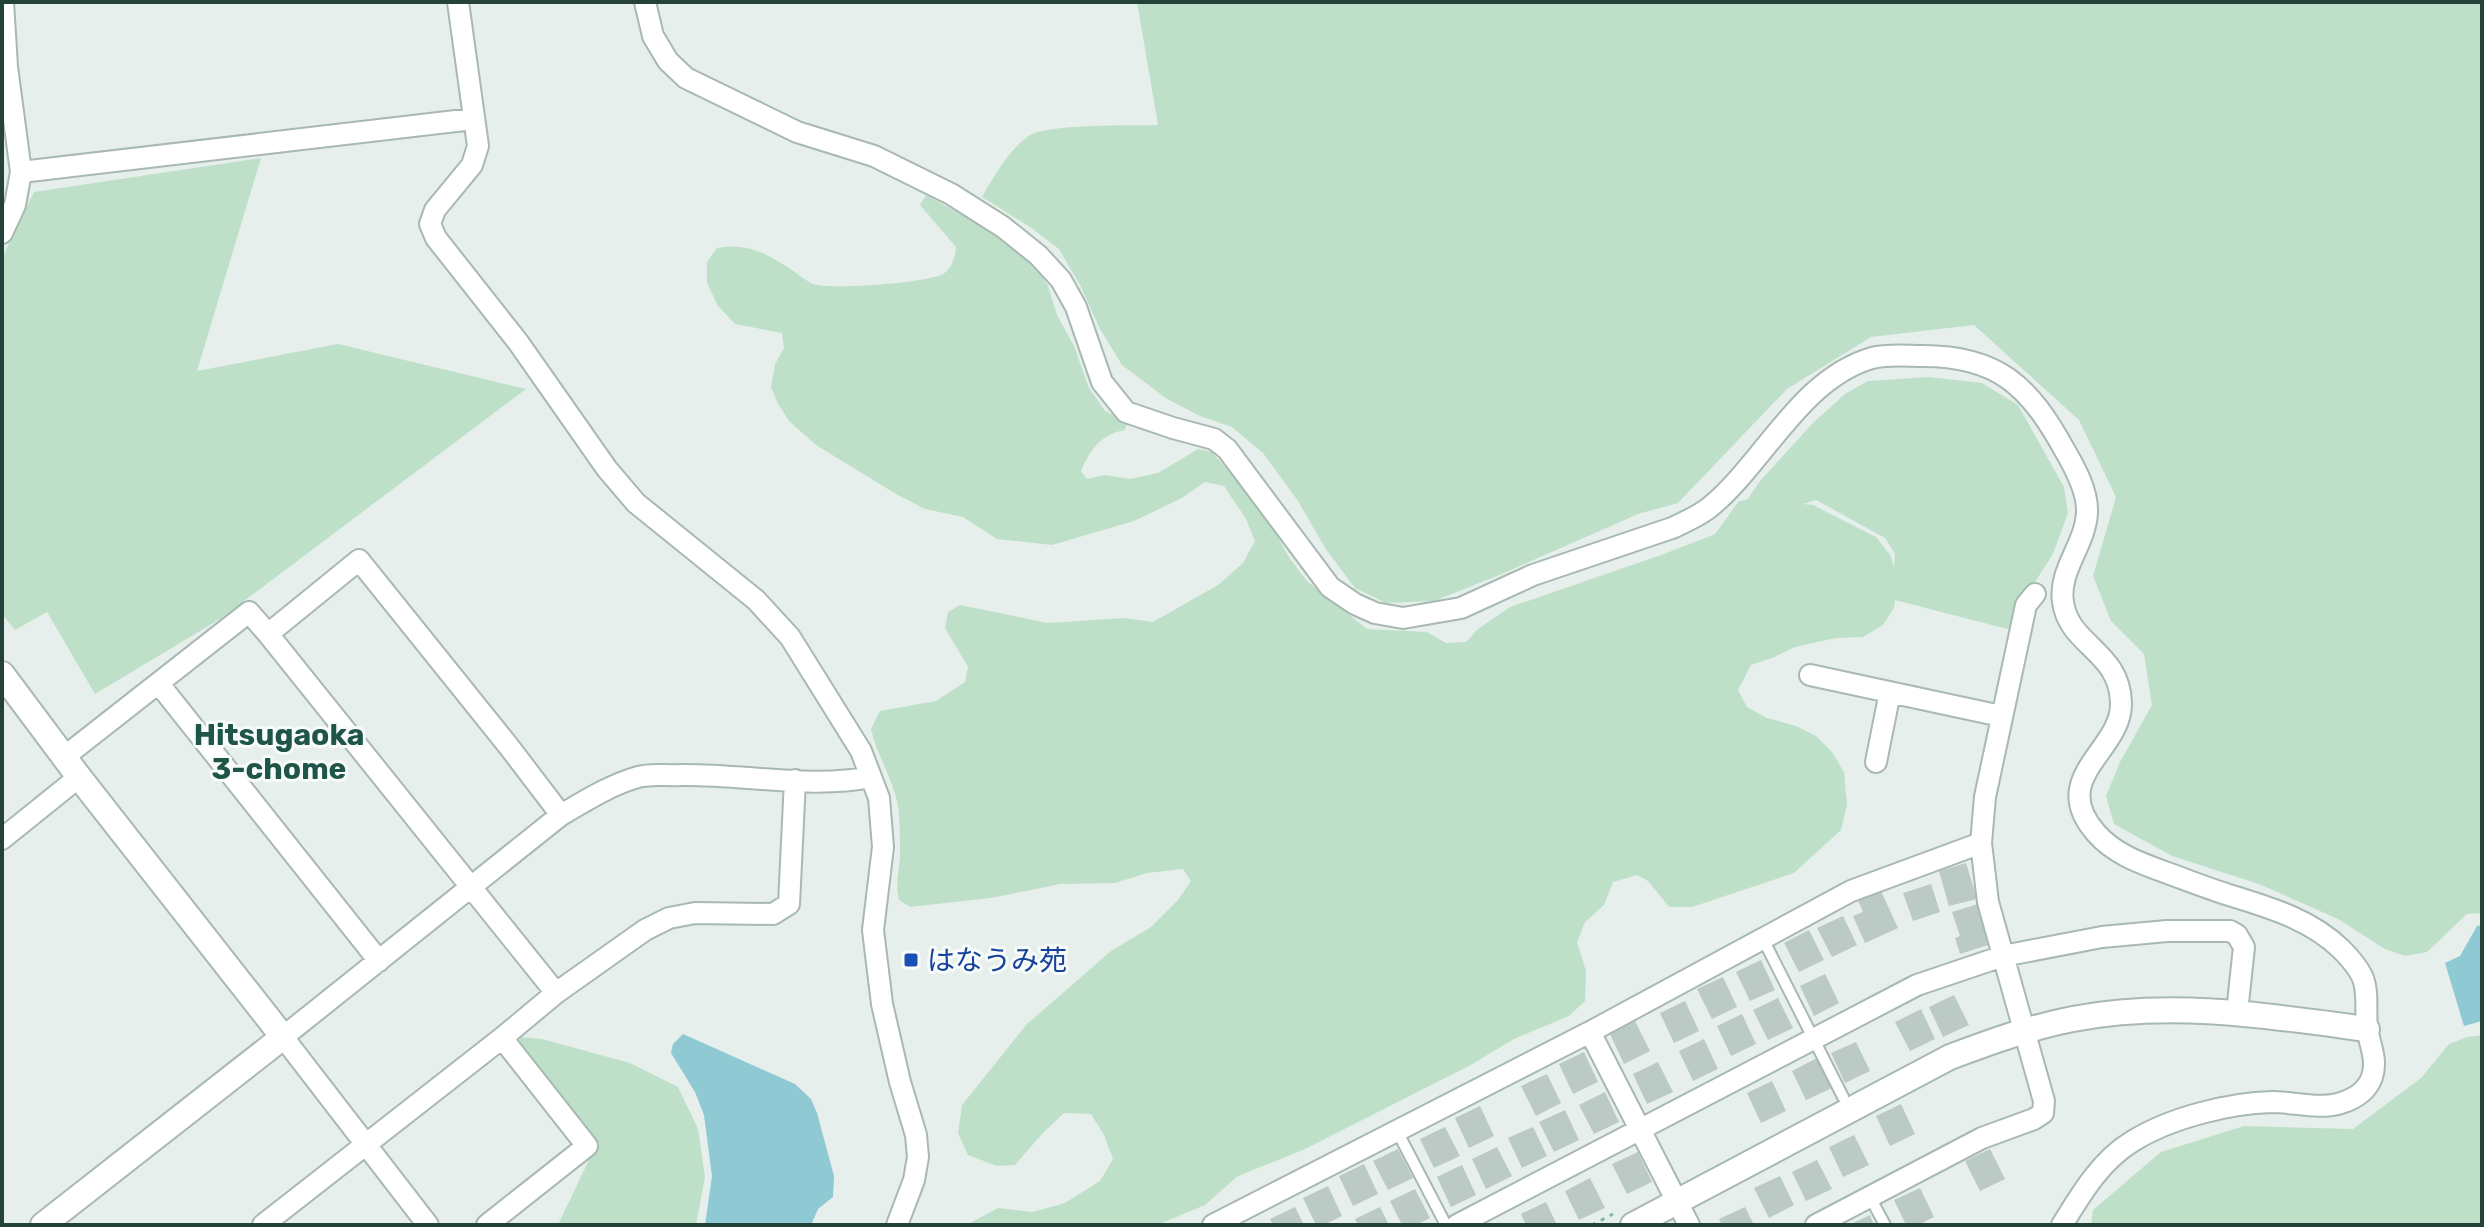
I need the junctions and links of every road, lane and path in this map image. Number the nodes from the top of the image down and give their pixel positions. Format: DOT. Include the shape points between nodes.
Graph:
graph roads {
  1 [pos="3,2"];
  2 [pos="458,2"];
  3 [pos="645,2"];
  4 [pos="5,68"];
  5 [pos="473,119"];
  6 [pos="21,172"];
  7 [pos="2,233"];
  8 [pos="2035,594"];
  9 [pos="268,634"];
  10 [pos="2,674"];
  11 [pos="1810,675"];
  12 [pos="159,684"];
  13 [pos="1890,692"];
  14 [pos="2001,716"];
  15 [pos="64,757"];
  16 [pos="1876,762"];
  17 [pos="79,777"];
  18 [pos="871,777"];
  19 [pos="795,780"];
  20 [pos="561,815"];
  21 [pos="2,839"];
  22 [pos="1981,843"];
  23 [pos="471,887"];
  24 [pos="1763,939"];
  25 [pos="2003,956"];
  26 [pos="379,961"];
  27 [pos="556,993"];
  28 [pos="2237,1012"];
  29 [pos="2367,1029"];
  30 [pos="1590,1032"];
  31 [pos="2024,1032"];
  32 [pos="283,1037"];
  33 [pos="502,1038"];
  34 [pos="1813,1039"];
  35 [pos="1843,1097"];
  36 [pos="1640,1129"];
  37 [pos="1397,1131"];
  38 [pos="366,1144"];
  39 [pos="1870,1197"];
  40 [pos="1677,1202"];
  41 [pos="43,1225"];
  42 [pos="263,1225"];
  43 [pos="428,1225"];
  44 [pos="487,1225"];
  45 [pos="897,1225"];
  46 [pos="1215,1225"];
  47 [pos="1446,1225"];
  48 [pos="1457,1225"];
  49 [pos="1633,1225"];
  50 [pos="1689,1225"];
  51 [pos="1816,1225"];
  52 [pos="1885,1225"];
  53 [pos="2062,1225"];
  1 -- 4 [label="street"];
  2 -- 5 [label="street"];
  3 -- 29 [label="street" via="653,36 686,78 797,132 874,156 951,194 1038,255 1061,280 1102,382 1126,412 1214,439 1227,449 1330,587 1375,613 1403,618 1461,608 1533,575 1691,520 1731,487 1813,395 1838,375 1874,358 1971,361 2012,380 2044,415 2081,484 2087,513 2063,583 2063,604 2080,636 2115,672 2120,687 2118,726 2083,773 2087,821 2111,847 2145,866 2264,904 2333,942 2362,975"];
  4 -- 6 [label="street"];
  5 -- 6 [label="street"];
  5 -- 18 [label="street" via="478,146 472,165 435,210 430,224 436,238 636,503 756,600 790,637 861,751"];
  6 -- 7 [label="street" via="15,205"];
  8 -- 14 [label="street" via="2026,605"];
  9 -- 12 [label="street" via="249,612"];
  9 -- 20 [label="street" via="359,560"];
  9 -- 23 [label="street"];
  10 -- 15 [label="street"];
  11 -- 13 [label="street"];
  12 -- 15 [label="street"];
  12 -- 26 [label="street"];
  13 -- 14 [label="street"];
  13 -- 16 [label="street"];
  14 -- 22 [label="street"];
  15 -- 17 [label="street"];
  17 -- 21 [label="street"];
  17 -- 32 [label="street"];
  18 -- 19 [label="street"];
  18 -- 45 [label="street" via="879,798 883,847 873,930 882,1004 918,1157"];
  19 -- 20 [label="street" via="640,776"];
  19 -- 27 [label="street" via="789,904 773,914 669,918"];
  20 -- 23 [label="street"];
  22 -- 24 [label="street" via="1851,891"];
  22 -- 25 [label="street" via="1988,902"];
  23 -- 26 [label="street"];
  23 -- 27 [label="street"];
  24 -- 30 [label="street"];
  24 -- 34 [label="lane"];
  25 -- 28 [label="street" via="2102,937 2230,931 2244,947"];
  25 -- 31 [label="street"];
  25 -- 34 [label="street" via="1917,985"];
  26 -- 32 [label="street"];
  27 -- 33 [label="street"];
  28 -- 29 [label="street"];
  28 -- 31 [label="street" via="2122,1012"];
  29 -- 53 [label="street" via="2373,1073 2368,1086 2353,1098 2333,1105 2248,1104 2151,1132 2123,1148 2095,1175"];
  30 -- 36 [label="street"];
  30 -- 37 [label="street"];
  31 -- 39 [label="street" via="2043,1113 1982,1138"];
  31 -- 40 [label="street" via="1950,1057"];
  32 -- 38 [label="street"];
  32 -- 41 [label="street"];
  33 -- 38 [label="street"];
  33 -- 44 [label="street" via="587,1146"];
  34 -- 35 [label="lane"];
  34 -- 36 [label="street"];
  36 -- 40 [label="street"];
  36 -- 48 [label="street"];
  37 -- 46 [label="street"];
  37 -- 47 [label="lane"];
  38 -- 42 [label="street"];
  38 -- 43 [label="street"];
  39 -- 51 [label="street"];
  39 -- 52 [label="lane"];
  40 -- 49 [label="street"];
  40 -- 50 [label="street"];
}
